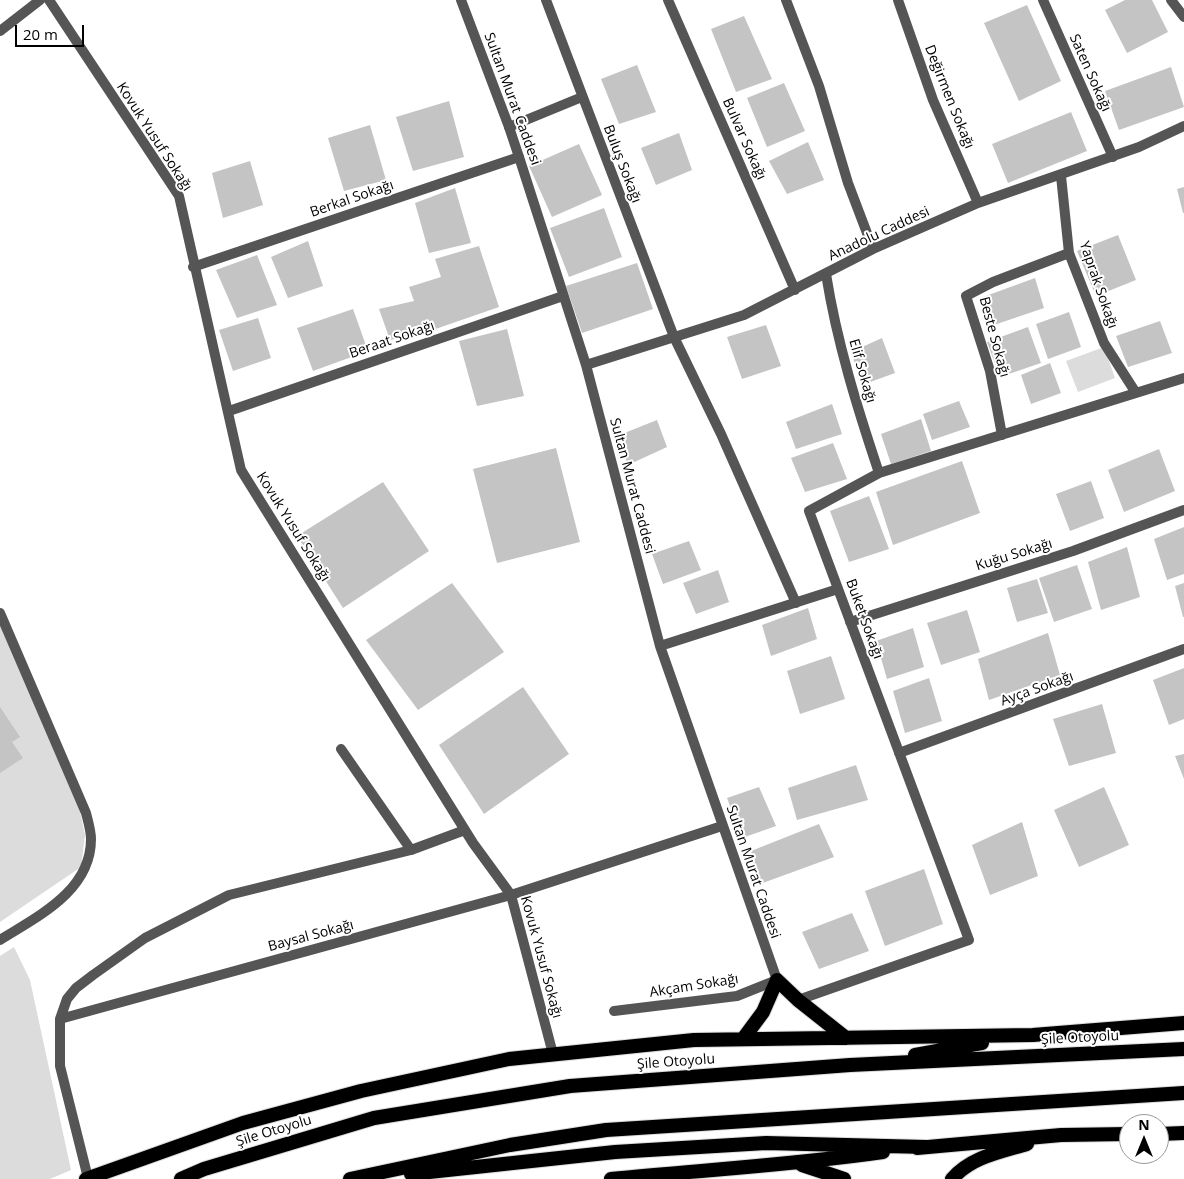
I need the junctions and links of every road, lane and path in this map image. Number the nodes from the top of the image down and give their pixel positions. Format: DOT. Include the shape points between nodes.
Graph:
graph roads {
  1 [pos="40,0"];
  2 [pos="49,0"];
  3 [pos="460,0"];
  4 [pos="546,0"];
  5 [pos="668,0"];
  6 [pos="786,0"];
  7 [pos="898,0"];
  8 [pos="1044,0"];
  9 [pos="1171,0"];
  10 [pos="1184,17"];
  11 [pos="0,31"];
  12 [pos="582,97"];
  13 [pos="509,126"];
  14 [pos="1184,126"];
  15 [pos="518,157"];
  16 [pos="1113,157"];
  17 [pos="1061,176"];
  18 [pos="978,203"];
  19 [pos="873,250"];
  20 [pos="1069,252"];
  21 [pos="194,267"];
  22 [pos="826,274"];
  23 [pos="795,290"];
  24 [pos="563,296"];
  25 [pos="674,337"];
  26 [pos="586,365"];
  27 [pos="1184,378"];
  28 [pos="1136,393"];
  29 [pos="229,411"];
  30 [pos="1002,435"];
  31 [pos="879,473"];
  32 [pos="1184,510"];
  33 [pos="838,589"];
  34 [pos="796,603"];
  35 [pos="0,613"];
  36 [pos="850,622"];
  37 [pos="660,646"];
  38 [pos="1184,650"];
  39 [pos="341,749"];
  40 [pos="899,753"];
  41 [pos="722,826"];
  42 [pos="465,830"];
  43 [pos="411,850"];
  44 [pos="511,895"];
  45 [pos="0,940"];
  46 [pos="777,980"];
  47 [pos="798,1000"];
  48 [pos="614,1012"];
  49 [pos="60,1019"];
  50 [pos="1184,1024"];
  51 [pos="1032,1035"];
  52 [pos="846,1038"];
  53 [pos="743,1039"];
  54 [pos="1184,1049"];
  55 [pos="553,1054"];
  56 [pos="850,1065"];
  57 [pos="1184,1093"];
  58 [pos="1184,1133"];
  59 [pos="1119,1134"];
  60 [pos="1169,1134"];
  61 [pos="1062,1135"];
  62 [pos="926,1147"];
  63 [pos="798,1164"];
  64 [pos="87,1178"];
  65 [pos="181,1179"];
  66 [pos="350,1179"];
  67 [pos="365,1179"];
  68 [pos="610,1179"];
  69 [pos="844,1179"];
  70 [pos="952,1179"];
  1 -- 11 [label="street"];
  2 -- 21 [label="street, Kovuk Yusuf Sokağı" via="179,196"];
  3 -- 13 [label="street, Sultan Murat Caddesi"];
  4 -- 12 [label="street, Buluş Sokağı"];
  5 -- 23 [label="street, Bulvar Sokağı"];
  6 -- 19 [label="street" via="819,86 848,183"];
  7 -- 18 [label="street, Değirmen Sokağı" via="933,100"];
  8 -- 16 [label="street, Saten Sokağı"];
  9 -- 10 [label="street"];
  12 -- 13 [label="street"];
  12 -- 25 [label="street, Buluş Sokağı"];
  13 -- 15 [label="street, Sultan Murat Caddesi"];
  14 -- 16 [label="street, Anadolu Caddesi"];
  15 -- 21 [label="street, Berkal Sokağı"];
  15 -- 24 [label="street, Sultan Murat Caddesi"];
  16 -- 17 [label="street, Anadolu Caddesi"];
  17 -- 18 [label="street, Anadolu Caddesi"];
  17 -- 20 [label="street, Yaprak Sokağı"];
  18 -- 19 [label="street, Anadolu Caddesi"];
  19 -- 22 [label="street, Anadolu Caddesi"];
  20 -- 28 [label="street, Yaprak Sokağı" via="1104,343"];
  20 -- 30 [label="street, Beste Sokağı" via="966,296 990,371"];
  21 -- 29 [label="street, Kovuk Yusuf Sokağı"];
  22 -- 23 [label="street, Anadolu Caddesi"];
  22 -- 31 [label="street, Elif Sokağı" via="847,375"];
  23 -- 25 [label="street, Anadolu Caddesi" via="744,315"];
  24 -- 26 [label="street, Sultan Murat Caddesi"];
  24 -- 29 [label="street, Beraat Sokağı"];
  25 -- 26 [label="street, Anadolu Caddesi"];
  25 -- 34 [label="street, Buluş Sokağı"];
  26 -- 37 [label="street, Sultan Murat Caddesi"];
  27 -- 28 [label="street, Buket Sokağı"];
  28 -- 30 [label="street, Buket Sokağı"];
  29 -- 42 [label="street, Kovuk Yusuf Sokağı" via="241,470"];
  30 -- 31 [label="street, Buket Sokağı"];
  31 -- 33 [label="street, Buket Sokağı" via="809,511"];
  32 -- 36 [label="street, Kuğu Sokağı" via="1073,551"];
  33 -- 34 [label="street"];
  33 -- 36 [label="street, Buket Sokağı"];
  34 -- 37 [label="street"];
  35 -- 45 [label="street" via="86,813 91,839 85,870 59,902"];
  36 -- 40 [label="street, Buket Sokağı"];
  37 -- 41 [label="street, Sultan Murat Caddesi"];
  38 -- 40 [label="street, Ayça Sokağı"];
  39 -- 43 [label="street"];
  40 -- 47 [label="street, Buket Sokağı" via="969,940"];
  41 -- 44 [label="street, Baysal Sokağı"];
  41 -- 46 [label="street, Sultan Murat Caddesi"];
  42 -- 43 [label="street"];
  42 -- 44 [label="street, Kovuk Yusuf Sokağı"];
  43 -- 49 [label="street" via="229,895 145,938 93,975 67,999"];
  44 -- 49 [label="street, Baysal Sokağı"];
  44 -- 55 [label="street, Kovuk Yusuf Sokağı"];
  46 -- 47 [label="highway"];
  46 -- 48 [label="street, Akçam Sokağı" via="737,996"];
  46 -- 53 [label="highway" via="763,1012"];
  47 -- 52 [label="highway"];
  49 -- 64 [label="street" via="60,1066"];
  50 -- 51 [label="highway"];
  51 -- 52 [label="highway"];
  51 -- 56 [label="highway"];
  52 -- 53 [label="highway"];
  53 -- 55 [label="highway" via="694,1040"];
  54 -- 56 [label="highway, Şile Otoyolu"];
  55 -- 64 [label="highway" via="509,1059 352,1093 244,1123"];
  56 -- 65 [label="highway, Şile Otoyolu" via="570,1086 384,1117 204,1169"];
  57 -- 66 [label="highway" via="606,1130 510,1145"];
  58 -- 60 [label="highway"];
  59 -- 61 [label="highway"];
  61 -- 62 [label="highway"];
  61 -- 70 [label="highway" via="984,1156 960,1170"];
  62 -- 63 [label="highway"];
  62 -- 67 [label="highway" via="766,1142 616,1152"];
  63 -- 68 [label="highway"];
  63 -- 69 [label="highway"];
}
